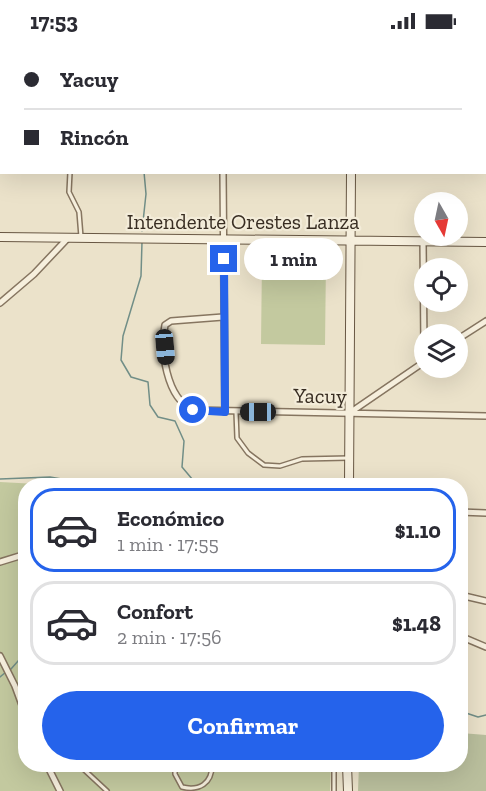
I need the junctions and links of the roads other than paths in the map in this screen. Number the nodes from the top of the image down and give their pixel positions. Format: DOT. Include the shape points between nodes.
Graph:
graph roads {
  1 [pos="70,174"];
  2 [pos="223,174"];
  3 [pos="351,174"];
  4 [pos="0,237"];
  5 [pos="68,238"];
  6 [pos="81,239"];
  7 [pos="224,240"];
  8 [pos="351,240"];
  9 [pos="414,241"];
  10 [pos="468,242"];
  11 [pos="486,242"];
  12 [pos="423,246"];
  13 [pos="0,303"];
  14 [pos="224,317"];
  15 [pos="486,321"];
  16 [pos="424,324"];
  17 [pos="468,333"];
  18 [pos="414,369"];
  19 [pos="225,412"];
  20 [pos="236,412"];
  21 [pos="350,413"];
  22 [pos="486,416"];
  23 [pos="349,458"];
  24 [pos="349,478"];
  25 [pos="468,512"];
  26 [pos="486,513"];
  27 [pos="18,556"];
  28 [pos="0,562"];
  29 [pos="468,597"];
  30 [pos="486,601"];
  31 [pos="468,639"];
  32 [pos="486,647"];
  33 [pos="0,656"];
  34 [pos="18,694"];
  35 [pos="50,772"];
  36 [pos="87,772"];
  37 [pos="175,772"];
  38 [pos="212,772"];
  39 [pos="334,772"];
  40 [pos="347,772"];
  41 [pos="180,789"];
  42 [pos="200,790"];
  43 [pos="60,791"];
  44 [pos="107,791"];
  45 [pos="334,791"];
  46 [pos="348,791"];
  1 -- 6 [label="lane" via="69,192 79,212"];
  2 -- 7 [label="street"];
  3 -- 8 [label="street"];
  4 -- 5 [label="street, Intendente Orestes Lanza"];
  5 -- 6 [label="street, Intendente Orestes Lanza"];
  5 -- 13 [label="street"];
  6 -- 7 [label="street, Intendente Orestes Lanza"];
  7 -- 8 [label="street, Intendente Orestes Lanza"];
  7 -- 14 [label="street"];
  8 -- 9 [label="street, Intendente Orestes Lanza"];
  8 -- 21 [label="street"];
  10 -- 11 [label="street, Intendente Orestes Lanza"];
  12 -- 16 [label="street"];
  14 -- 19 [label="street"];
  14 -- 19 [label="street, Yacuy" via="171,321 165,325 168,380 186,407"];
  15 -- 17 [label="street"];
  18 -- 21 [label="street"];
  19 -- 20 [label="street, Yacuy"];
  20 -- 21 [label="street, Yacuy"];
  20 -- 23 [label="lane" via="237,438 264,465"];
  21 -- 22 [label="street, Yacuy"];
  21 -- 23 [label="street"];
  23 -- 24 [label="street"];
  25 -- 26 [label="street"];
  27 -- 28 [label="street"];
  29 -- 30 [label="street"];
  31 -- 32 [label="street"];
  33 -- 34 [label="street"];
  35 -- 43 [label="street"];
  36 -- 44 [label="lane"];
  37 -- 41 [label="lane"];
  38 -- 42 [label="lane"];
  39 -- 45 [label="lane"];
  40 -- 46 [label="street"];
  41 -- 42 [label="lane"];
}
